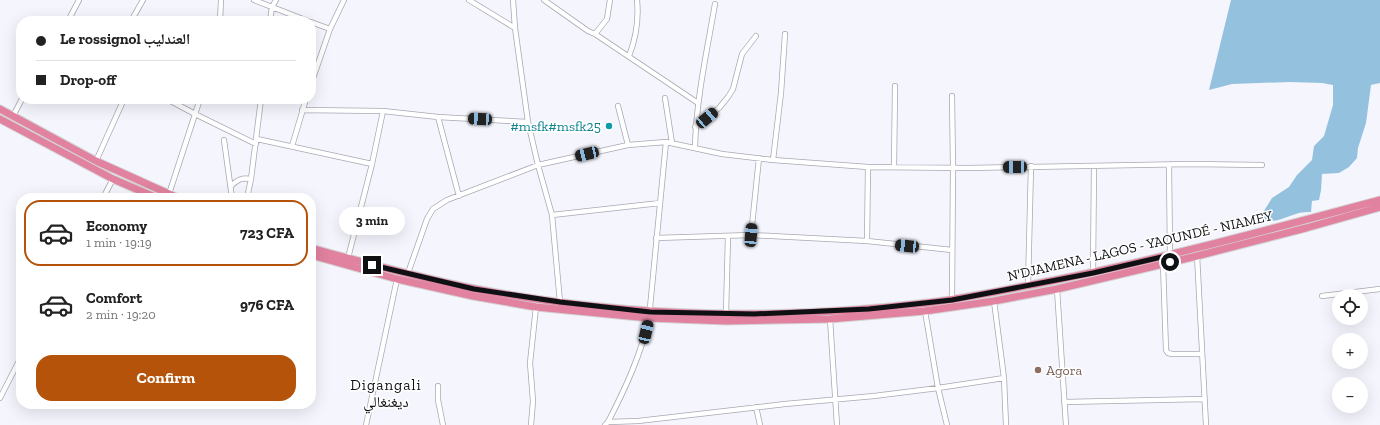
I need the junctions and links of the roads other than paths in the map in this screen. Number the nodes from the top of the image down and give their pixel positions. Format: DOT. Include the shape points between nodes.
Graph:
graph roads {
  1 [pos="79,0"];
  2 [pos="143,0"];
  3 [pos="221,0"];
  4 [pos="254,0"];
  5 [pos="276,0"];
  6 [pos="344,0"];
  7 [pos="469,0"];
  8 [pos="513,0"];
  9 [pos="544,0"];
  10 [pos="610,0"];
  11 [pos="637,0"];
  12 [pos="715,4"];
  13 [pos="272,7"];
  14 [pos="71,16"];
  15 [pos="133,16"];
  16 [pos="220,16"];
  17 [pos="271,16"];
  18 [pos="295,16"];
  19 [pos="316,24"];
  20 [pos="515,28"];
  21 [pos="330,29"];
  22 [pos="595,34"];
  23 [pos="785,34"];
  24 [pos="756,36"];
  25 [pos="630,56"];
  26 [pos="316,70"];
  27 [pos="895,86"];
  28 [pos="952,96"];
  29 [pos="665,98"];
  30 [pos="698,103"];
  31 [pos="19,104"];
  32 [pos="122,104"];
  33 [pos="176,104"];
  34 [pos="198,104"];
  35 [pos="261,104"];
  36 [pos="304,104"];
  37 [pos="618,106"];
  38 [pos="0,109"];
  39 [pos="302,110"];
  40 [pos="383,111"];
  41 [pos="195,114"];
  42 [pos="12,116"];
  43 [pos="438,117"];
  44 [pos="0,119"];
  45 [pos="528,122"];
  46 [pos="695,127"];
  47 [pos="224,140"];
  48 [pos="257,141"];
  49 [pos="666,142"];
  50 [pos="672,143"];
  51 [pos="628,145"];
  52 [pos="292,146"];
  53 [pos="695,148"];
  54 [pos="759,158"];
  55 [pos="773,160"];
  56 [pos="96,161"];
  57 [pos="372,164"];
  58 [pos="538,165"];
  59 [pos="1169,165"];
  60 [pos="1262,165"];
  61 [pos="1031,166"];
  62 [pos="1094,166"];
  63 [pos="868,167"];
  64 [pos="894,167"];
  65 [pos="953,168"];
  66 [pos="113,179"];
  67 [pos="251,179"];
  68 [pos="230,186"];
  69 [pos="106,193"];
  70 [pos="145,193"];
  71 [pos="167,193"];
  72 [pos="169,193"];
  73 [pos="231,193"];
  74 [pos="248,193"];
  75 [pos="459,196"];
  76 [pos="1380,200"];
  77 [pos="660,203"];
  78 [pos="1380,207"];
  79 [pos="552,215"];
  80 [pos="1305,224"];
  81 [pos="751,235"];
  82 [pos="728,236"];
  83 [pos="656,238"];
  84 [pos="867,241"];
  85 [pos="316,249"];
  86 [pos="952,250"];
  87 [pos="1196,252"];
  88 [pos="316,256"];
  89 [pos="348,258"];
  90 [pos="1168,260"];
  91 [pos="408,273"];
  92 [pos="1093,273"];
  93 [pos="397,279"];
  94 [pos="1028,286"];
  95 [pos="1057,289"];
  96 [pos="1380,289"];
  97 [pos="1322,296"];
  98 [pos="952,300"];
  99 [pos="994,301"];
  100 [pos="560,302"];
  101 [pos="536,307"];
  102 [pos="925,311"];
  103 [pos="726,314"];
  104 [pos="649,315"];
  105 [pos="830,319"];
  106 [pos="1202,354"];
  107 [pos="16,367"];
  108 [pos="1004,378"];
  109 [pos="438,386"];
  110 [pos="938,388"];
  111 [pos="0,398"];
  112 [pos="1204,399"];
  113 [pos="835,400"];
  114 [pos="1064,402"];
  115 [pos="756,407"];
  116 [pos="606,423"];
  117 [pos="366,425"];
  118 [pos="443,425"];
  119 [pos="531,425"];
  120 [pos="760,425"];
  121 [pos="837,425"];
  122 [pos="947,425"];
  123 [pos="1006,425"];
  124 [pos="1066,425"];
  125 [pos="1206,425"];
  1 -- 14 [label="street"];
  2 -- 15 [label="street"];
  3 -- 16 [label="street"];
  4 -- 13 [label="street"];
  5 -- 13 [label="street"];
  6 -- 21 [label="street"];
  7 -- 20 [label="street"];
  8 -- 20 [label="street"];
  9 -- 22 [label="street"];
  10 -- 22 [label="street" via="607,19"];
  11 -- 25 [label="street" via="635,41"];
  12 -- 30 [label="street"];
  13 -- 17 [label="street"];
  13 -- 18 [label="street"];
  19 -- 21 [label="street"];
  20 -- 45 [label="street"];
  21 -- 26 [label="street"];
  22 -- 25 [label="street"];
  23 -- 55 [label="street"];
  24 -- 46 [label="street" via="742,54 733,89 728,97"];
  25 -- 30 [label="street"];
  27 -- 64 [label="street"];
  28 -- 65 [label="street"];
  29 -- 50 [label="street"];
  30 -- 46 [label="street"];
  31 -- 42 [label="street"];
  32 -- 56 [label="street"];
  33 -- 41 [label="street"];
  34 -- 41 [label="street"];
  35 -- 48 [label="street"];
  36 -- 39 [label="street"];
  37 -- 51 [label="street"];
  38 -- 42 [label="highway"];
  39 -- 40 [label="street"];
  39 -- 52 [label="street"];
  40 -- 43 [label="street"];
  40 -- 57 [label="street"];
  41 -- 48 [label="street"];
  41 -- 72 [label="street"];
  42 -- 56 [label="highway"];
  43 -- 45 [label="street"];
  43 -- 75 [label="street"];
  44 -- 66 [label="highway"];
  45 -- 58 [label="street"];
  46 -- 53 [label="street"];
  47 -- 68 [label="street"];
  48 -- 52 [label="street"];
  48 -- 67 [label="street"];
  49 -- 50 [label="street"];
  49 -- 51 [label="street"];
  49 -- 77 [label="street"];
  50 -- 53 [label="street"];
  51 -- 58 [label="street"];
  52 -- 57 [label="street"];
  53 -- 54 [label="street"];
  54 -- 55 [label="street"];
  54 -- 81 [label="street"];
  55 -- 63 [label="street"];
  56 -- 71 [label="highway"];
  57 -- 89 [label="street"];
  58 -- 75 [label="street"];
  58 -- 79 [label="street"];
  59 -- 60 [label="street"];
  59 -- 62 [label="street"];
  59 -- 90 [label="street"];
  61 -- 62 [label="street"];
  61 -- 65 [label="street"];
  61 -- 94 [label="street"];
  62 -- 92 [label="street"];
  63 -- 64 [label="street"];
  63 -- 84 [label="street"];
  64 -- 65 [label="street"];
  65 -- 86 [label="street"];
  66 -- 69 [label="street"];
  66 -- 70 [label="highway"];
  67 -- 68 [label="street" via="237,180"];
  67 -- 74 [label="street"];
  68 -- 73 [label="street"];
  75 -- 91 [label="street" via="433,209"];
  76 -- 80 [label="highway, N'DJAMENA - LAGOS - YAOUNDÉ - NIAMEY"];
  77 -- 79 [label="street"];
  77 -- 83 [label="street"];
  78 -- 80 [label="highway, N'DJAMENA - LAGOS - YAOUNDÉ - NIAMEY"];
  79 -- 100 [label="street"];
  80 -- 87 [label="highway, N'DJAMENA - LAGOS - YAOUNDÉ - NIAMEY"];
  81 -- 82 [label="street"];
  81 -- 84 [label="street"];
  82 -- 83 [label="street"];
  82 -- 103 [label="street"];
  83 -- 104 [label="street"];
  84 -- 86 [label="street"];
  85 -- 89 [label="highway, N'DJAMENA - LAGOS - YAOUNDÉ - NIAMEY"];
  86 -- 98 [label="street"];
  87 -- 90 [label="highway, N'DJAMENA - LAGOS - YAOUNDÉ - NIAMEY"];
  87 -- 106 [label="street"];
  88 -- 93 [label="highway, N'DJAMENA - LAGOS - YAOUNDÉ - NIAMEY"];
  89 -- 91 [label="highway, N'DJAMENA - LAGOS - YAOUNDÉ - NIAMEY"];
  90 -- 92 [label="highway, N'DJAMENA - LAGOS - YAOUNDÉ - NIAMEY"];
  90 -- 95 [label="highway, N'DJAMENA - LAGOS - YAOUNDÉ - NIAMEY"];
  90 -- 106 [label="street" via="1166,350 1172,354"];
  91 -- 100 [label="highway, N'DJAMENA - LAGOS - YAOUNDÉ - NIAMEY" via="474,289"];
  92 -- 94 [label="highway, N'DJAMENA - LAGOS - YAOUNDÉ - NIAMEY"];
  93 -- 101 [label="highway, N'DJAMENA - LAGOS - YAOUNDÉ - NIAMEY"];
  93 -- 117 [label="street"];
  94 -- 98 [label="highway, N'DJAMENA - LAGOS - YAOUNDÉ - NIAMEY"];
  95 -- 99 [label="highway, N'DJAMENA - LAGOS - YAOUNDÉ - NIAMEY"];
  95 -- 114 [label="street"];
  96 -- 97 [label="street"];
  98 -- 103 [label="highway, N'DJAMENA - LAGOS - YAOUNDÉ - NIAMEY" via="828,312"];
  99 -- 102 [label="highway, N'DJAMENA - LAGOS - YAOUNDÉ - NIAMEY"];
  99 -- 108 [label="street"];
  100 -- 104 [label="highway, N'DJAMENA - LAGOS - YAOUNDÉ - NIAMEY"];
  101 -- 104 [label="highway, N'DJAMENA - LAGOS - YAOUNDÉ - NIAMEY"];
  101 -- 119 [label="street" via="530,363 533,401"];
  102 -- 105 [label="highway, N'DJAMENA - LAGOS - YAOUNDÉ - NIAMEY"];
  102 -- 110 [label="street"];
  103 -- 104 [label="highway, N'DJAMENA - LAGOS - YAOUNDÉ - NIAMEY"];
  104 -- 105 [label="highway, N'DJAMENA - LAGOS - YAOUNDÉ - NIAMEY" via="726,321"];
  104 -- 116 [label="street" via="642,344 626,388"];
  105 -- 113 [label="street"];
  106 -- 112 [label="street"];
  107 -- 111 [label="street"];
  108 -- 110 [label="street"];
  108 -- 123 [label="street"];
  109 -- 118 [label="street"];
  110 -- 113 [label="street"];
  110 -- 122 [label="street"];
  112 -- 114 [label="street"];
  112 -- 125 [label="street"];
  113 -- 115 [label="street"];
  113 -- 121 [label="street"];
  114 -- 124 [label="street"];
  115 -- 116 [label="street"];
  115 -- 120 [label="street"];
}
